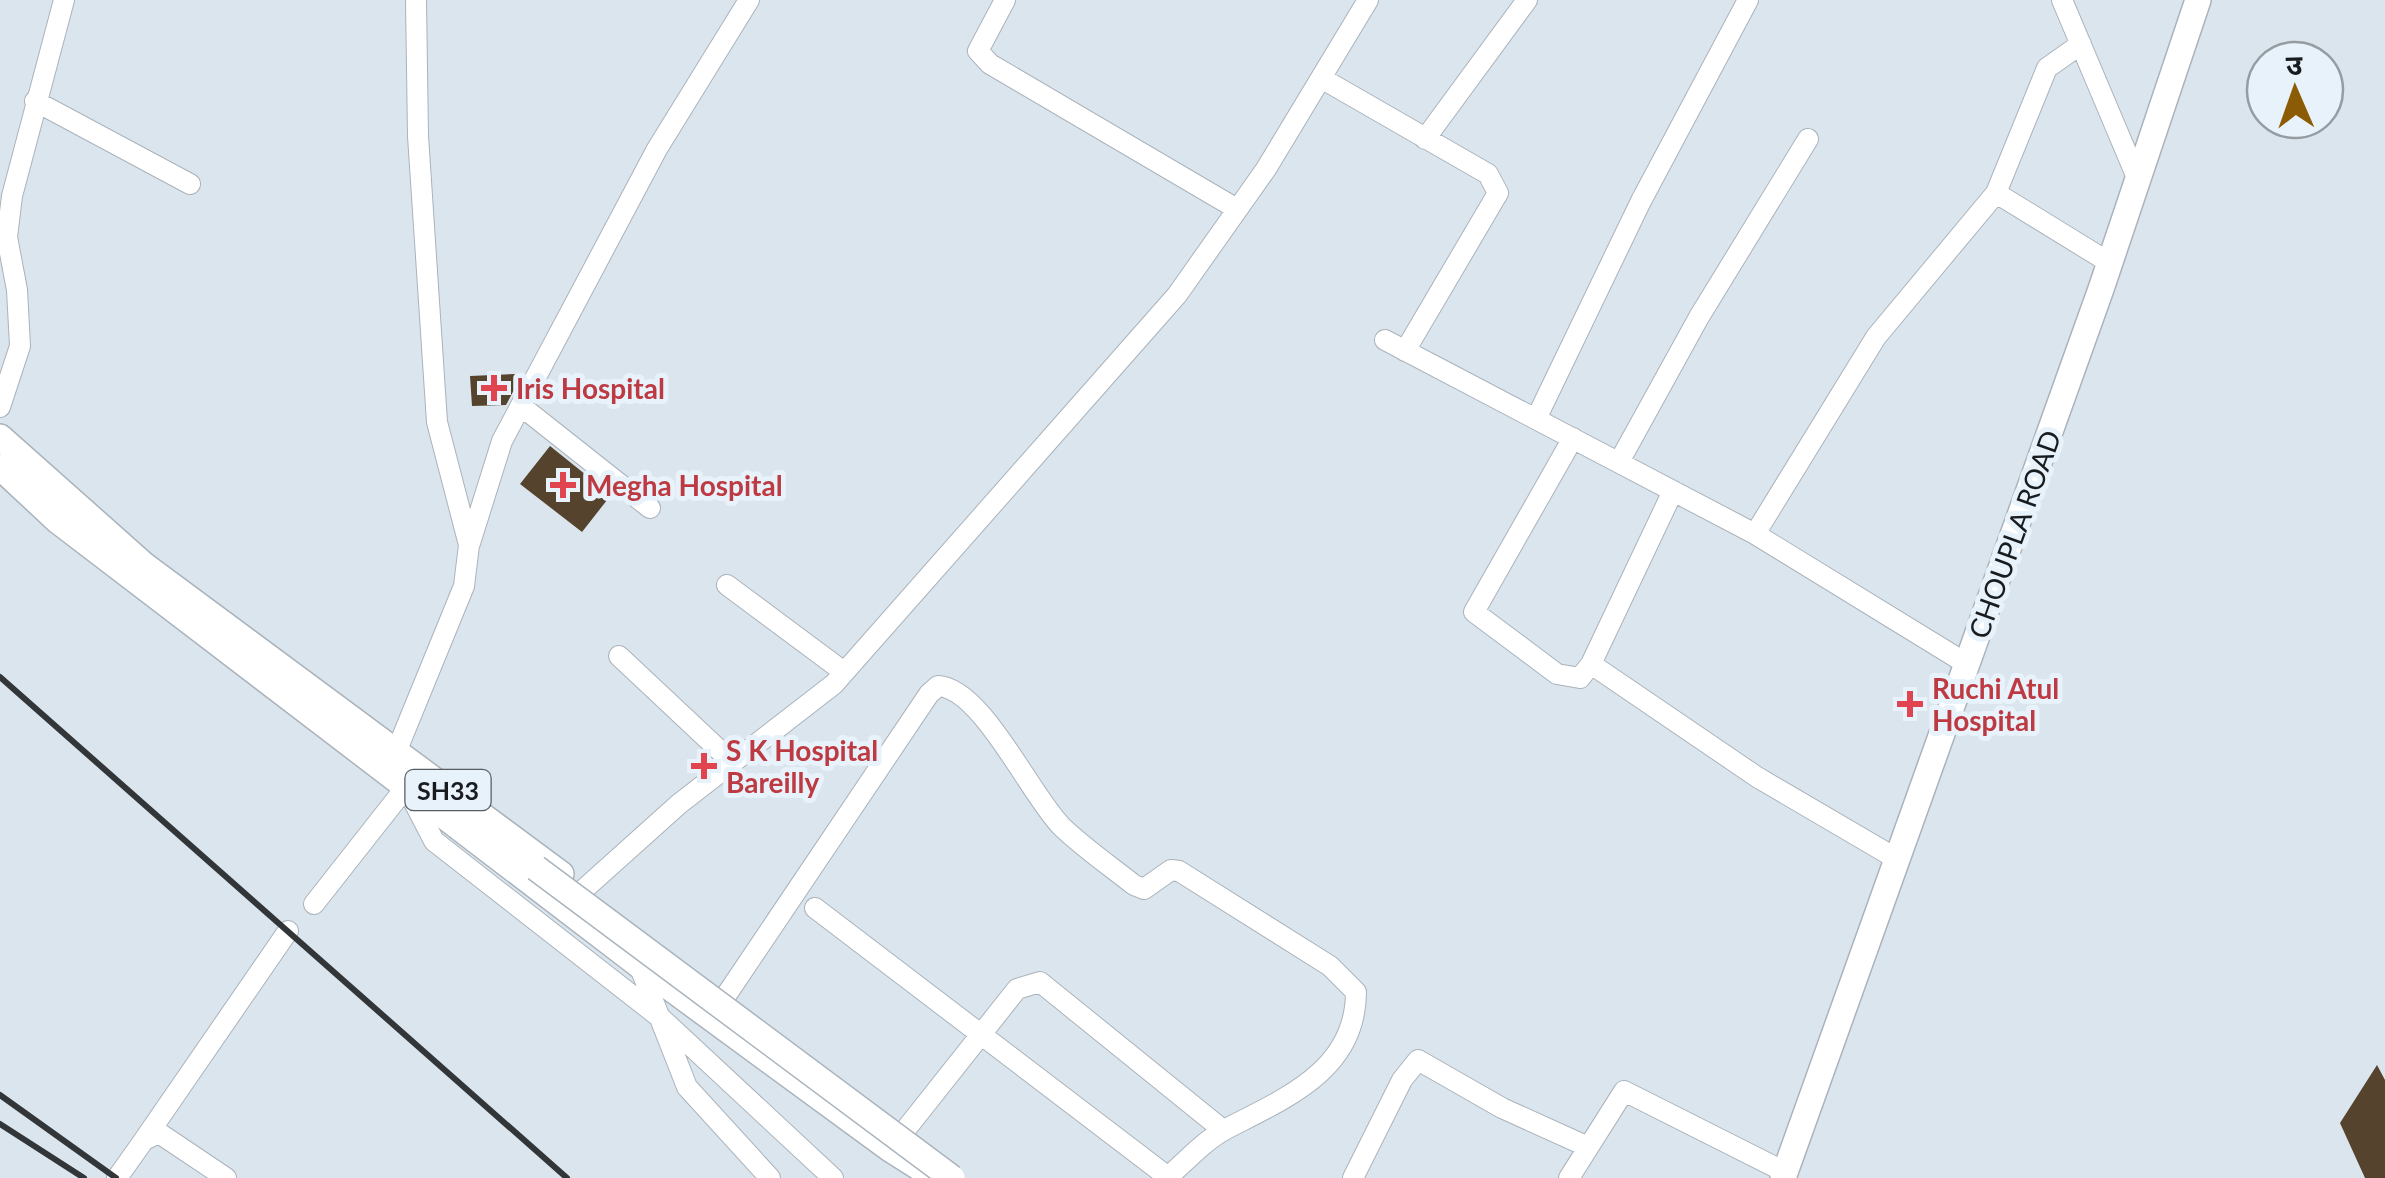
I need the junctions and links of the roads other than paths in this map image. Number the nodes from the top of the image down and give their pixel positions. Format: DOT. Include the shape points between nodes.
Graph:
graph roads {
  1 [pos="64,0"];
  2 [pos="416,0"];
  3 [pos="749,0"];
  4 [pos="1005,0"];
  5 [pos="1368,0"];
  6 [pos="1527,0"];
  7 [pos="1748,0"];
  8 [pos="2062,0"];
  9 [pos="2198,0"];
  10 [pos="2080,44"];
  11 [pos="1321,78"];
  12 [pos="35,101"];
  13 [pos="1425,139"];
  14 [pos="1808,139"];
  15 [pos="2138,180"];
  16 [pos="190,184"];
  17 [pos="1996,193"];
  18 [pos="1238,208"];
  19 [pos="2110,263"];
  20 [pos="1385,340"];
  21 [pos="1405,351"];
  22 [pos="520,406"];
  23 [pos="0,407"];
  24 [pos="1536,419"];
  25 [pos="0,437"];
  26 [pos="1573,438"];
  27 [pos="1618,462"];
  28 [pos="0,467"];
  29 [pos="1674,491"];
  30 [pos="650,508"];
  31 [pos="1754,534"];
  32 [pos="469,546"];
  33 [pos="727,584"];
  34 [pos="619,656"];
  35 [pos="1591,664"];
  36 [pos="1967,664"];
  37 [pos="844,672"];
  38 [pos="732,763"];
  39 [pos="402,770"];
  40 [pos="1898,859"];
  41 [pos="582,891"];
  42 [pos="314,904"];
  43 [pos="814,908"];
  44 [pos="288,931"];
  45 [pos="639,965"];
  46 [pos="725,997"];
  47 [pos="662,1019"];
  48 [pos="982,1033"];
  49 [pos="906,1129"];
  50 [pos="1222,1130"];
  51 [pos="144,1140"];
  52 [pos="1586,1146"];
  53 [pos="890,1150"];
  54 [pos="1784,1175"];
  55 [pos="1167,1177"];
  56 [pos="117,1178"];
  57 [pos="226,1178"];
  58 [pos="770,1178"];
  59 [pos="833,1178"];
  60 [pos="936,1178"];
  61 [pos="952,1178"];
  62 [pos="970,1178"];
  63 [pos="1353,1178"];
  64 [pos="1569,1178"];
  1 -- 12 [label="street"];
  2 -- 32 [label="street" via="437,422"];
  3 -- 22 [label="street" via="656,150"];
  4 -- 18 [label="street" via="978,51 990,64"];
  5 -- 11 [label="street"];
  6 -- 13 [label="street"];
  7 -- 24 [label="street"];
  8 -- 10 [label="street"];
  9 -- 15 [label="main road, CHOUPLA ROAD"];
  10 -- 15 [label="street"];
  10 -- 17 [label="street" via="2047,68"];
  11 -- 13 [label="street"];
  11 -- 18 [label="street"];
  12 -- 16 [label="street"];
  12 -- 23 [label="street" via="7,237 20,346"];
  13 -- 21 [label="street" via="1488,174 1498,193"];
  14 -- 27 [label="street"];
  15 -- 19 [label="main road, CHOUPLA ROAD"];
  17 -- 19 [label="street"];
  17 -- 31 [label="street" via="1876,338"];
  18 -- 37 [label="street" via="1177,295"];
  19 -- 36 [label="main road, CHOUPLA ROAD"];
  20 -- 21 [label="street"];
  21 -- 24 [label="street"];
  22 -- 30 [label="street"];
  22 -- 32 [label="street" via="502,440"];
  24 -- 26 [label="street"];
  25 -- 39 [label="main road, SH33" via="144,564"];
  26 -- 27 [label="street"];
  26 -- 35 [label="street" via="1474,612 1557,674 1580,678"];
  27 -- 29 [label="street"];
  28 -- 39 [label="main road, SH33" via="58,521"];
  29 -- 31 [label="street"];
  29 -- 35 [label="street"];
  31 -- 36 [label="street"];
  32 -- 39 [label="street" via="464,586"];
  33 -- 37 [label="street"];
  34 -- 38 [label="street"];
  35 -- 40 [label="street" via="1757,777"];
  36 -- 40 [label="main road, CHOUPLA ROAD"];
  37 -- 38 [label="street"];
  38 -- 41 [label="street"];
  39 -- 41 [label="main road, SH33"];
  39 -- 42 [label="street"];
  39 -- 45 [label="main road, SH33"];
  39 -- 47 [label="street" via="434,841"];
  39 -- 61 [label="main road, bridge"];
  40 -- 54 [label="main road, CHOUPLA ROAD"];
  41 -- 46 [label="main road, SH33"];
  43 -- 48 [label="street"];
  44 -- 51 [label="street"];
  45 -- 47 [label="street"];
  45 -- 53 [label="main road, SH33"];
  46 -- 49 [label="main road, SH33"];
  46 -- 50 [label="street" via="929,694 951,687 971,702 1059,824 1134,885 1144,888 1179,871 1346,977 1356,992 1344,1040 1314,1082"];
  47 -- 58 [label="street" via="687,1087"];
  47 -- 59 [label="street"];
  48 -- 49 [label="street"];
  48 -- 50 [label="street" via="1017,989 1040,982"];
  48 -- 55 [label="street"];
  49 -- 53 [label="street"];
  49 -- 62 [label="main road"];
  50 -- 55 [label="street"];
  51 -- 56 [label="street"];
  51 -- 57 [label="street" via="159,1133"];
  52 -- 54 [label="street" via="1624,1091"];
  52 -- 63 [label="street" via="1418,1060"];
  52 -- 64 [label="street"];
  53 -- 60 [label="main road"];
}
